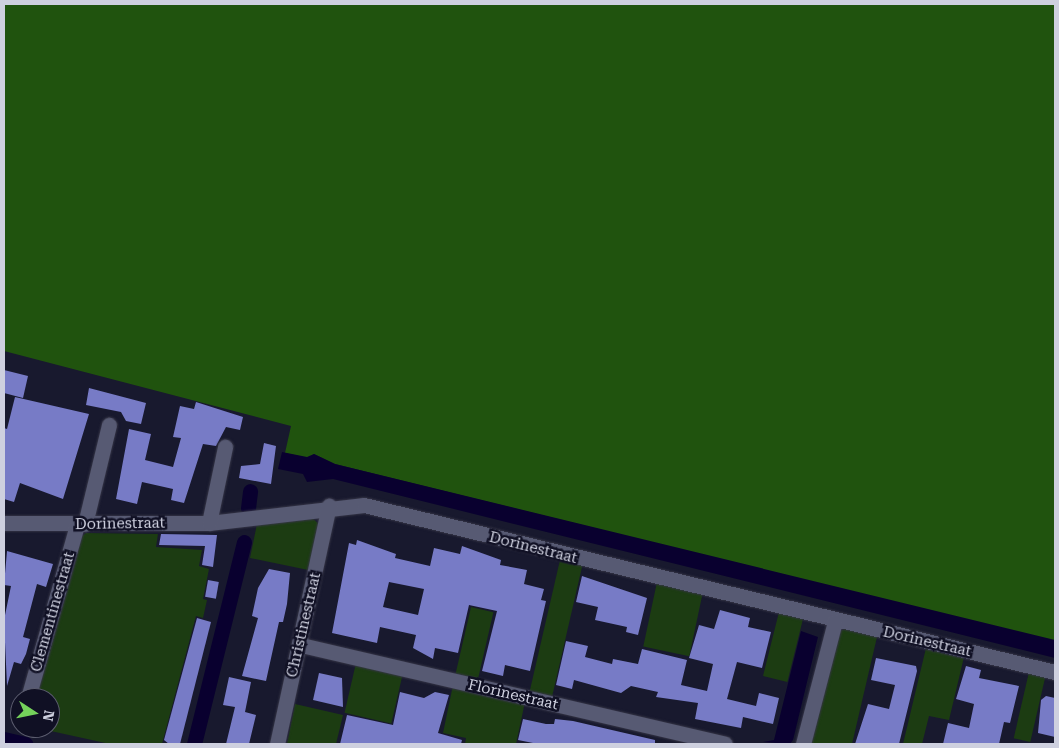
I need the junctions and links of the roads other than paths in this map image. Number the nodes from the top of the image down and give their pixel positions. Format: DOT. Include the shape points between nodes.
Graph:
graph roads {
  1 [pos="109,425"];
  2 [pos="226,447"];
  3 [pos="329,506"];
  4 [pos="4,523"];
  5 [pos="210,523"];
  6 [pos="81,525"];
  7 [pos="835,620"];
  8 [pos="300,645"];
  9 [pos="1055,672"];
  10 [pos="31,688"];
  11 [pos="277,744"];
  12 [pos="725,744"];
  13 [pos="803,744"];
  1 -- 6 [label="street, Clementinestraat"];
  2 -- 5 [label="street"];
  3 -- 5 [label="street, Dorinestraat"];
  3 -- 7 [label="street, Dorinestraat" via="364,505"];
  3 -- 8 [label="street, Christinestraat"];
  4 -- 6 [label="street, Dorinestraat"];
  5 -- 6 [label="street, Dorinestraat"];
  6 -- 10 [label="street, Clementinestraat"];
  7 -- 9 [label="street, Dorinestraat"];
  7 -- 13 [label="street"];
  8 -- 11 [label="street, Christinestraat"];
  8 -- 12 [label="street, Florinestraat"];
}
